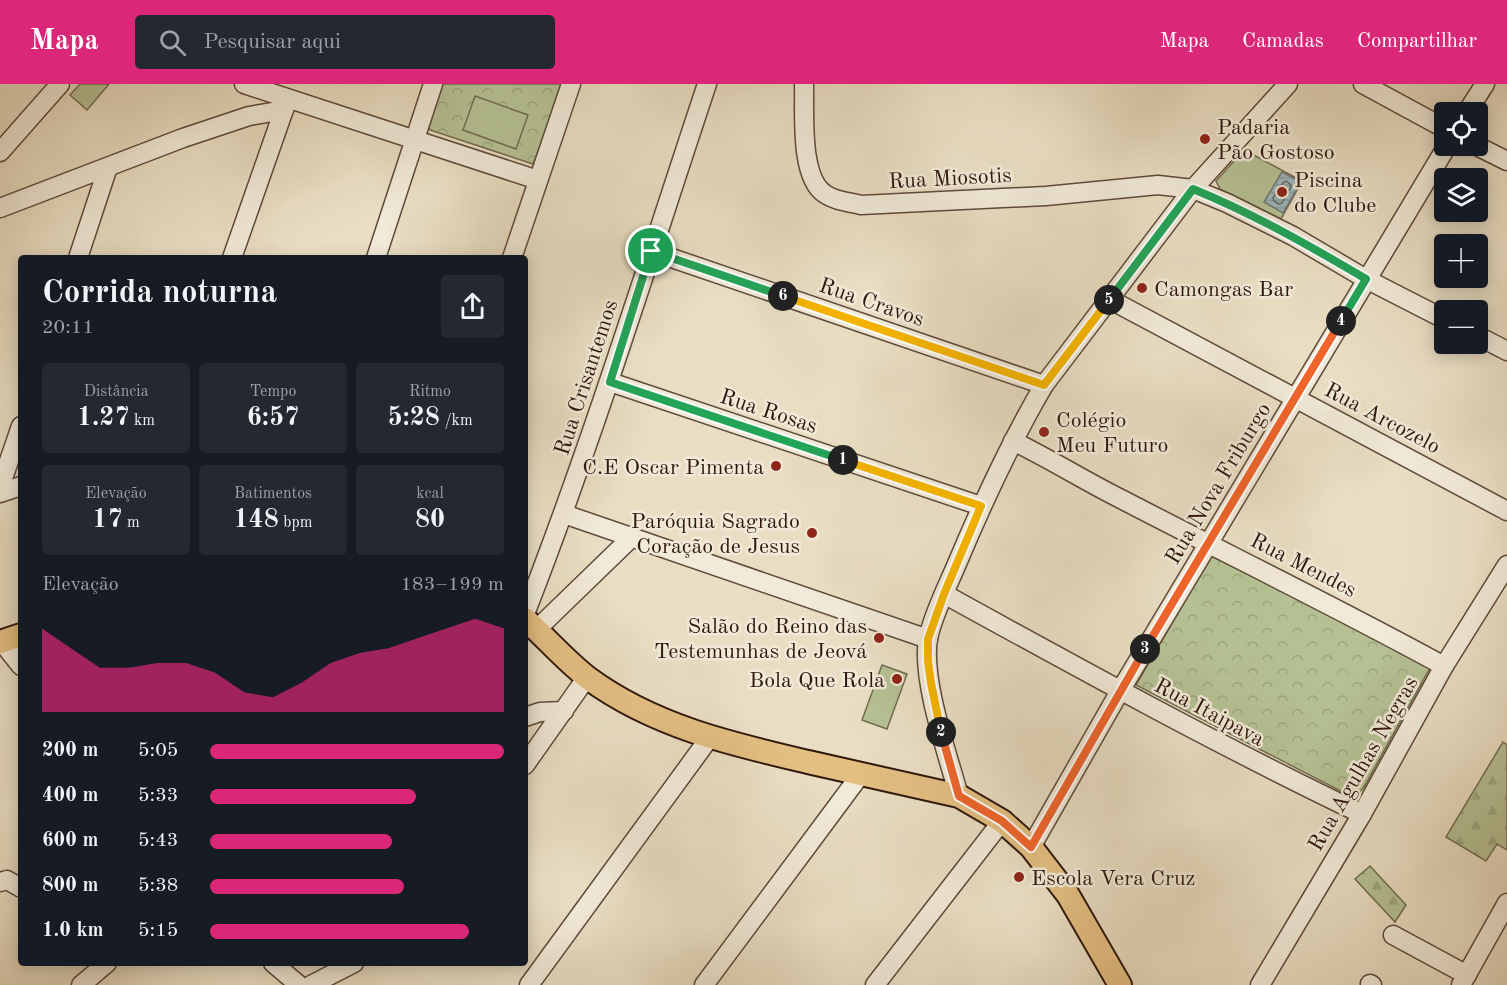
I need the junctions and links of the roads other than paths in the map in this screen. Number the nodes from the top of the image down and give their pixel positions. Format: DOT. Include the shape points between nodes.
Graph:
graph roads {
  1 [pos="60,84"];
  2 [pos="244,84"];
  3 [pos="433,84"];
  4 [pos="571,84"];
  5 [pos="707,84"];
  6 [pos="804,84"];
  7 [pos="1288,84"];
  8 [pos="1363,84"];
  9 [pos="1485,84"];
  10 [pos="1473,102"];
  11 [pos="286,105"];
  12 [pos="1434,123"];
  13 [pos="416,141"];
  14 [pos="0,152"];
  15 [pos="1488,152"];
  16 [pos="1441,156"];
  17 [pos="1507,161"];
  18 [pos="108,167"];
  19 [pos="538,180"];
  20 [pos="1193,189"];
  21 [pos="0,208"];
  22 [pos="651,251"];
  23 [pos="79,255"];
  24 [pos="233,255"];
  25 [pos="377,255"];
  26 [pos="513,255"];
  27 [pos="1366,279"];
  28 [pos="1109,299"];
  29 [pos="1434,314"];
  30 [pos="1488,341"];
  31 [pos="1507,351"];
  32 [pos="610,382"];
  33 [pos="1044,385"];
  34 [pos="1296,398"];
  35 [pos="18,435"];
  36 [pos="1013,441"];
  37 [pos="0,487"];
  38 [pos="18,487"];
  39 [pos="0,493"];
  40 [pos="981,506"];
  41 [pos="1507,511"];
  42 [pos="564,514"];
  43 [pos="632,537"];
  44 [pos="1209,543"];
  45 [pos="1507,565"];
  46 [pos="944,594"];
  47 [pos="529,621"];
  48 [pos="928,639"];
  49 [pos="8,640"];
  50 [pos="18,660"];
  51 [pos="1444,666"];
  52 [pos="587,677"];
  53 [pos="1120,691"];
  54 [pos="564,711"];
  55 [pos="528,716"];
  56 [pos="710,737"];
  57 [pos="528,761"];
  58 [pos="861,774"];
  59 [pos="959,796"];
  60 [pos="1362,814"];
  61 [pos="1002,821"];
  62 [pos="1031,847"];
  63 [pos="1507,903"];
  64 [pos="1393,935"];
  65 [pos="101,966"];
  66 [pos="277,966"];
  67 [pos="348,966"];
  68 [pos="85,974"];
  69 [pos="1464,980"];
  70 [pos="299,985"];
  71 [pos="311,985"];
  72 [pos="530,985"];
  73 [pos="704,985"];
  74 [pos="875,985"];
  75 [pos="1120,985"];
  76 [pos="1260,985"];
  1 -- 14 [label="street"];
  2 -- 11 [label="street"];
  3 -- 13 [label="street"];
  4 -- 19 [label="street"];
  5 -- 22 [label="street, Rua Crisantemos"];
  6 -- 20 [label="street, Rua Miosotis" via="810,172 825,195 841,201 861,205 1035,197 1158,185"];
  7 -- 20 [label="street"];
  8 -- 12 [label="street"];
  9 -- 10 [label="street"];
  11 -- 13 [label="street"];
  11 -- 18 [label="street"];
  11 -- 24 [label="street"];
  13 -- 19 [label="street"];
  13 -- 25 [label="street"];
  15 -- 17 [label="street"];
  16 -- 27 [label="street, Rua Nova Friburgo"];
  18 -- 21 [label="street"];
  18 -- 23 [label="street"];
  19 -- 26 [label="street"];
  20 -- 27 [label="street, Rua Miosotis" via="1293,236"];
  20 -- 28 [label="street"];
  22 -- 32 [label="street, Rua Crisantemos"];
  22 -- 33 [label="street, Rua Cravos"];
  27 -- 29 [label="street, Rua Miosotis"];
  27 -- 34 [label="street, Rua Nova Friburgo"];
  28 -- 33 [label="street"];
  28 -- 34 [label="street, Rua Arcozelo"];
  30 -- 31 [label="street"];
  32 -- 40 [label="street, Rua Rosas"];
  32 -- 42 [label="street, Rua Crisantemos"];
  33 -- 36 [label="street"];
  34 -- 41 [label="street, Rua Arcozelo"];
  34 -- 44 [label="street, Rua Nova Friburgo"];
  35 -- 37 [label="street"];
  36 -- 40 [label="street"];
  36 -- 44 [label="street, Rua Mendes"];
  38 -- 39 [label="street"];
  40 -- 46 [label="street"];
  42 -- 43 [label="street"];
  42 -- 47 [label="street, Rua Crisantemos"];
  43 -- 47 [label="street"];
  43 -- 48 [label="street"];
  44 -- 51 [label="street, Rua Mendes"];
  44 -- 53 [label="street, Rua Nova Friburgo"];
  45 -- 51 [label="street, Rua Agulhas Negras"];
  46 -- 48 [label="street"];
  46 -- 53 [label="street, Rua Itaipava"];
  47 -- 52 [label="main road"];
  48 -- 59 [label="street" via="938,718"];
  49 -- 50 [label="street"];
  51 -- 60 [label="street, Rua Agulhas Negras"];
  52 -- 54 [label="street"];
  52 -- 56 [label="main road" via="654,717"];
  53 -- 60 [label="street, Rua Itaipava"];
  53 -- 62 [label="street, Rua Nova Friburgo"];
  54 -- 55 [label="street"];
  54 -- 57 [label="street"];
  56 -- 58 [label="main road"];
  56 -- 72 [label="street"];
  58 -- 59 [label="main road"];
  58 -- 73 [label="street"];
  59 -- 61 [label="main road"];
  60 -- 76 [label="street, Rua Agulhas Negras"];
  61 -- 62 [label="main road"];
  61 -- 74 [label="street"];
  62 -- 75 [label="main road" via="1068,895"];
  63 -- 69 [label="street"];
  64 -- 69 [label="street"];
  65 -- 68 [label="street"];
  66 -- 70 [label="street"];
  67 -- 71 [label="street"];
}
